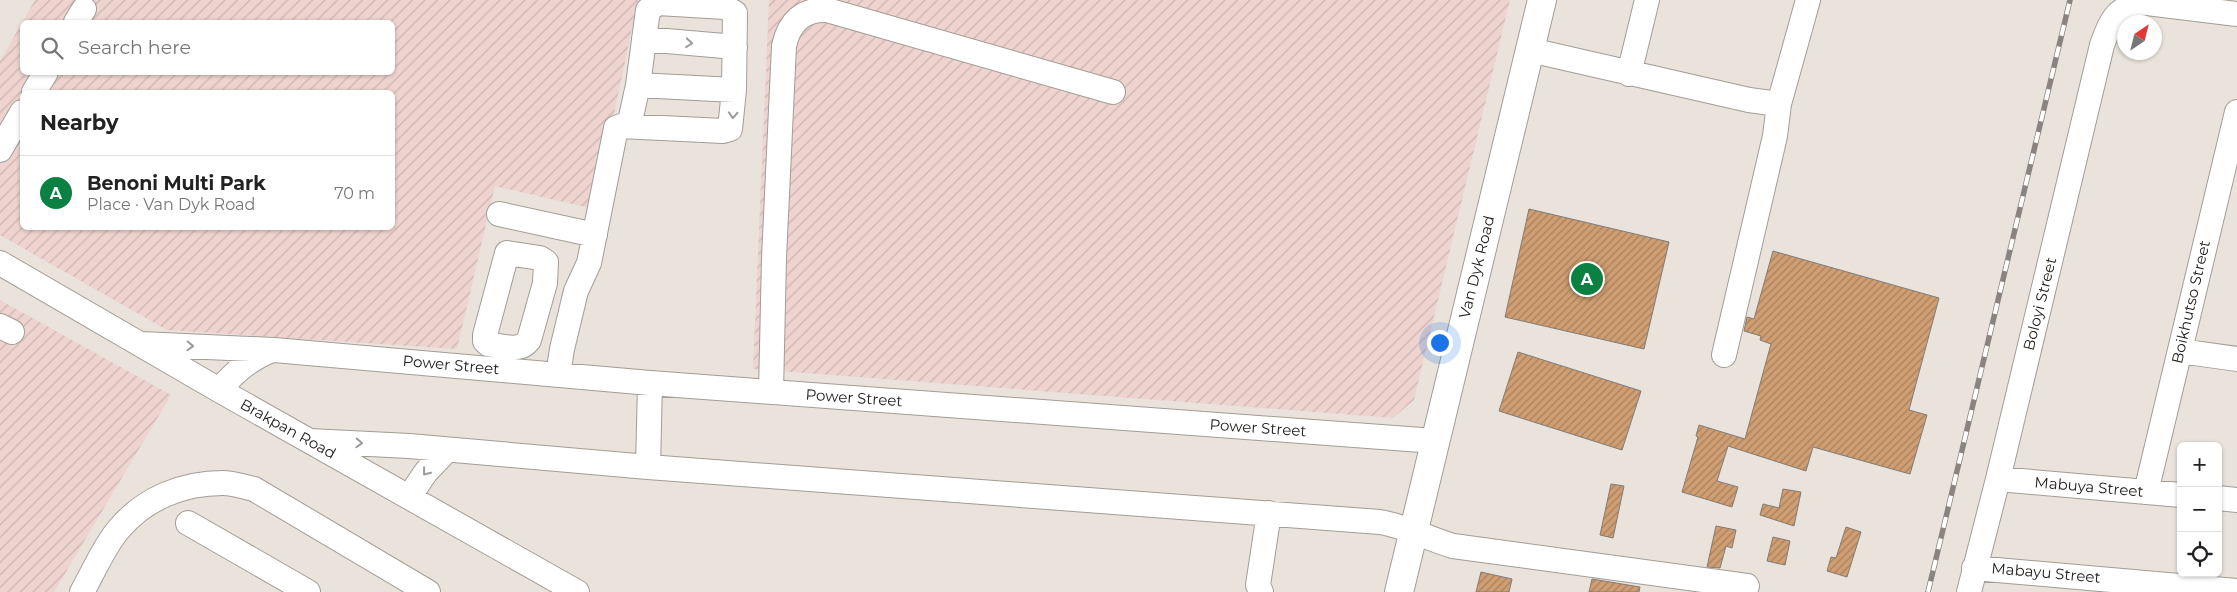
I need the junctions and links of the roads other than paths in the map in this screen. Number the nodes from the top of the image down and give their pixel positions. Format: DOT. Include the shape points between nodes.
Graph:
graph roads {
  1 [pos="1542,0"];
  2 [pos="1647,0"];
  3 [pos="1808,0"];
  4 [pos="2237,14"];
  5 [pos="644,39"];
  6 [pos="735,47"];
  7 [pos="1530,50"];
  8 [pos="1629,74"];
  9 [pos="44,75"];
  10 [pos="638,85"];
  11 [pos="35,90"];
  12 [pos="734,90"];
  13 [pos="1113,92"];
  14 [pos="1779,104"];
  15 [pos="2237,112"];
  16 [pos="20,115"];
  17 [pos="629,126"];
  18 [pos="0,150"];
  19 [pos="499,214"];
  20 [pos="595,235"];
  21 [pos="0,263"];
  22 [pos="545,283"];
  23 [pos="576,291"];
  24 [pos="141,344"];
  25 [pos="274,350"];
  26 [pos="2180,351"];
  27 [pos="1724,355"];
  28 [pos="2237,359"];
  29 [pos="558,375"];
  30 [pos="650,383"];
  31 [pos="219,390"];
  32 [pos="771,392"];
  33 [pos="310,441"];
  34 [pos="1435,441"];
  35 [pos="447,450"];
  36 [pos="648,467"];
  37 [pos="1998,479"];
  38 [pos="2146,492"];
  39 [pos="2177,495"];
  40 [pos="409,497"];
  41 [pos="2222,498"];
  42 [pos="2237,500"];
  43 [pos="1268,513"];
  44 [pos="188,523"];
  45 [pos="1412,533"];
  46 [pos="1974,568"];
  47 [pos="1747,586"];
  48 [pos="2118,586"];
  49 [pos="2237,591"];
  50 [pos="82,592"];
  51 [pos="308,592"];
  52 [pos="428,592"];
  53 [pos="577,592"];
  54 [pos="1261,592"];
  55 [pos="1398,592"];
  56 [pos="1968,592"];
  1 -- 7 [label="main road, Van Dyk Road"];
  2 -- 8 [label="street"];
  3 -- 14 [label="street"];
  4 -- 37 [label="street, Boloyi Street" via="2147,3 2128,7 2114,17 2102,45"];
  5 -- 6 [label="street, one-way"];
  5 -- 6 [label="street" via="648,10 658,3 725,7 735,13"];
  5 -- 10 [label="street"];
  6 -- 12 [label="street"];
  7 -- 8 [label="street"];
  7 -- 34 [label="main road, Van Dyk Road"];
  8 -- 14 [label="street"];
  9 -- 11 [label="street"];
  10 -- 12 [label="street"];
  10 -- 17 [label="street"];
  12 -- 17 [label="street, one-way" via="732,126 728,131"];
  13 -- 32 [label="street" via="828,10 800,16 792,24 784,46"];
  14 -- 27 [label="street"];
  15 -- 26 [label="street, Boikhutso Street"];
  16 -- 18 [label="street"];
  17 -- 20 [label="street" via="616,128"];
  19 -- 20 [label="street"];
  20 -- 23 [label="street" via="589,264"];
  21 -- 24 [label="street, Brakpan Road"];
  22 -- 23 [label="street"];
  23 -- 29 [label="street"];
  24 -- 25 [label="street, Power Street, one-way"];
  24 -- 31 [label="street, Brakpan Road"];
  25 -- 29 [label="street, Power Street"];
  25 -- 31 [label="street" via="252,359"];
  26 -- 28 [label="street"];
  26 -- 38 [label="street, Boikhutso Street"];
  29 -- 30 [label="street, Power Street"];
  30 -- 32 [label="street, Power Street"];
  30 -- 36 [label="street"];
  31 -- 33 [label="street, Brakpan Road"];
  32 -- 34 [label="street, Power Street"];
  33 -- 35 [label="street, one-way"];
  33 -- 40 [label="street, Brakpan Road"];
  34 -- 45 [label="main road, Van Dyk Road"];
  35 -- 36 [label="street"];
  35 -- 40 [label="street, one-way"];
  36 -- 43 [label="street"];
  37 -- 38 [label="street, Mabuya Street"];
  37 -- 46 [label="street, Boloyi Street"];
  38 -- 39 [label="street, Mabuya Street"];
  40 -- 53 [label="street, Brakpan Road"];
  41 -- 42 [label="street"];
  43 -- 45 [label="street" via="1380,522"];
  43 -- 54 [label="street" via="1258,585"];
  44 -- 51 [label="street"];
  45 -- 47 [label="street" via="1453,546 1492,553"];
  45 -- 55 [label="main road, Van Dyk Road"];
  46 -- 48 [label="street, Mabayu Street"];
  46 -- 56 [label="street, Boloyi Street"];
  48 -- 49 [label="street, Mabayu Street"];
  50 -- 52 [label="street" via="118,530 140,508 170,491 225,483 254,489"];
}
